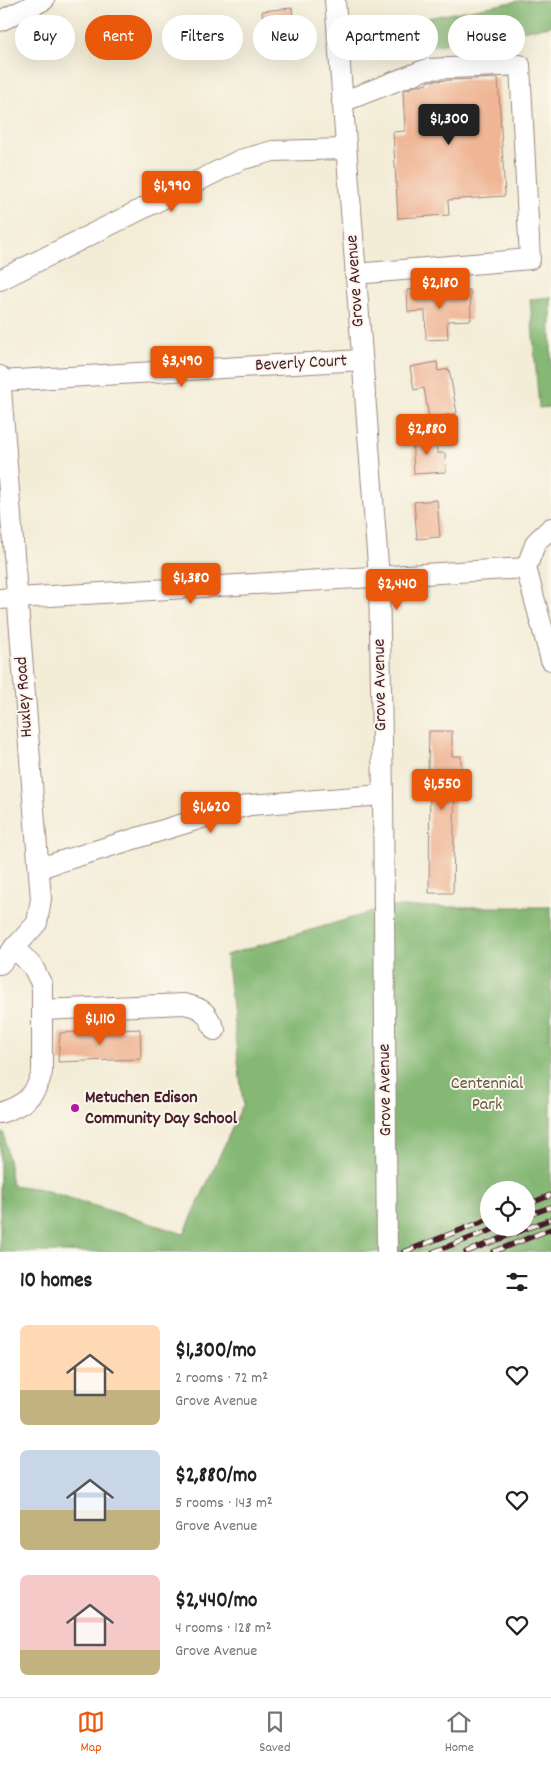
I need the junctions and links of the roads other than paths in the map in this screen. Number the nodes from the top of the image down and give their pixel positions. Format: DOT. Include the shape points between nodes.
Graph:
graph roads {
  1 [pos="44,0"];
  2 [pos="336,0"];
  3 [pos="0,21"];
  4 [pos="342,102"];
  5 [pos="346,150"];
  6 [pos="355,274"];
  7 [pos="0,280"];
  8 [pos="362,360"];
  9 [pos="0,376"];
  10 [pos="0,381"];
  11 [pos="551,528"];
  12 [pos="526,568"];
  13 [pos="379,578"];
  14 [pos="9,598"];
  15 [pos="551,660"];
  16 [pos="383,795"];
  17 [pos="39,868"];
  18 [pos="14,947"];
  19 [pos="0,964"];
  20 [pos="42,1010"];
  21 [pos="215,1030"];
  22 [pos="0,1113"];
  23 [pos="387,1252"];
  1 -- 3 [label="street"];
  2 -- 4 [label="street, Grove Avenue"];
  4 -- 5 [label="street, Grove Avenue"];
  4 -- 6 [label="street" via="427,69 520,65 530,259"];
  5 -- 6 [label="street, Grove Avenue"];
  5 -- 7 [label="street" via="273,151 240,160"];
  6 -- 8 [label="street, Grove Avenue"];
  8 -- 10 [label="street, Beverly Court"];
  8 -- 13 [label="street, Grove Avenue"];
  9 -- 10 [label="street, Huxley Road"];
  10 -- 14 [label="street, Huxley Road"];
  11 -- 12 [label="street" via="536,542"];
  12 -- 13 [label="street"];
  12 -- 15 [label="street"];
  13 -- 14 [label="street"];
  13 -- 16 [label="street, Grove Avenue"];
  14 -- 17 [label="street, Huxley Road"];
  16 -- 17 [label="street" via="250,805"];
  16 -- 23 [label="street, Grove Avenue"];
  17 -- 18 [label="street, Huxley Road" via="41,899 37,923"];
  18 -- 19 [label="street, Huxley Road"];
  18 -- 20 [label="street" via="34,967 42,985"];
  20 -- 21 [label="street" via="184,1004 199,1008 208,1015"];
  20 -- 22 [label="street" via="42,1072 38,1085 28,1099"];
}
